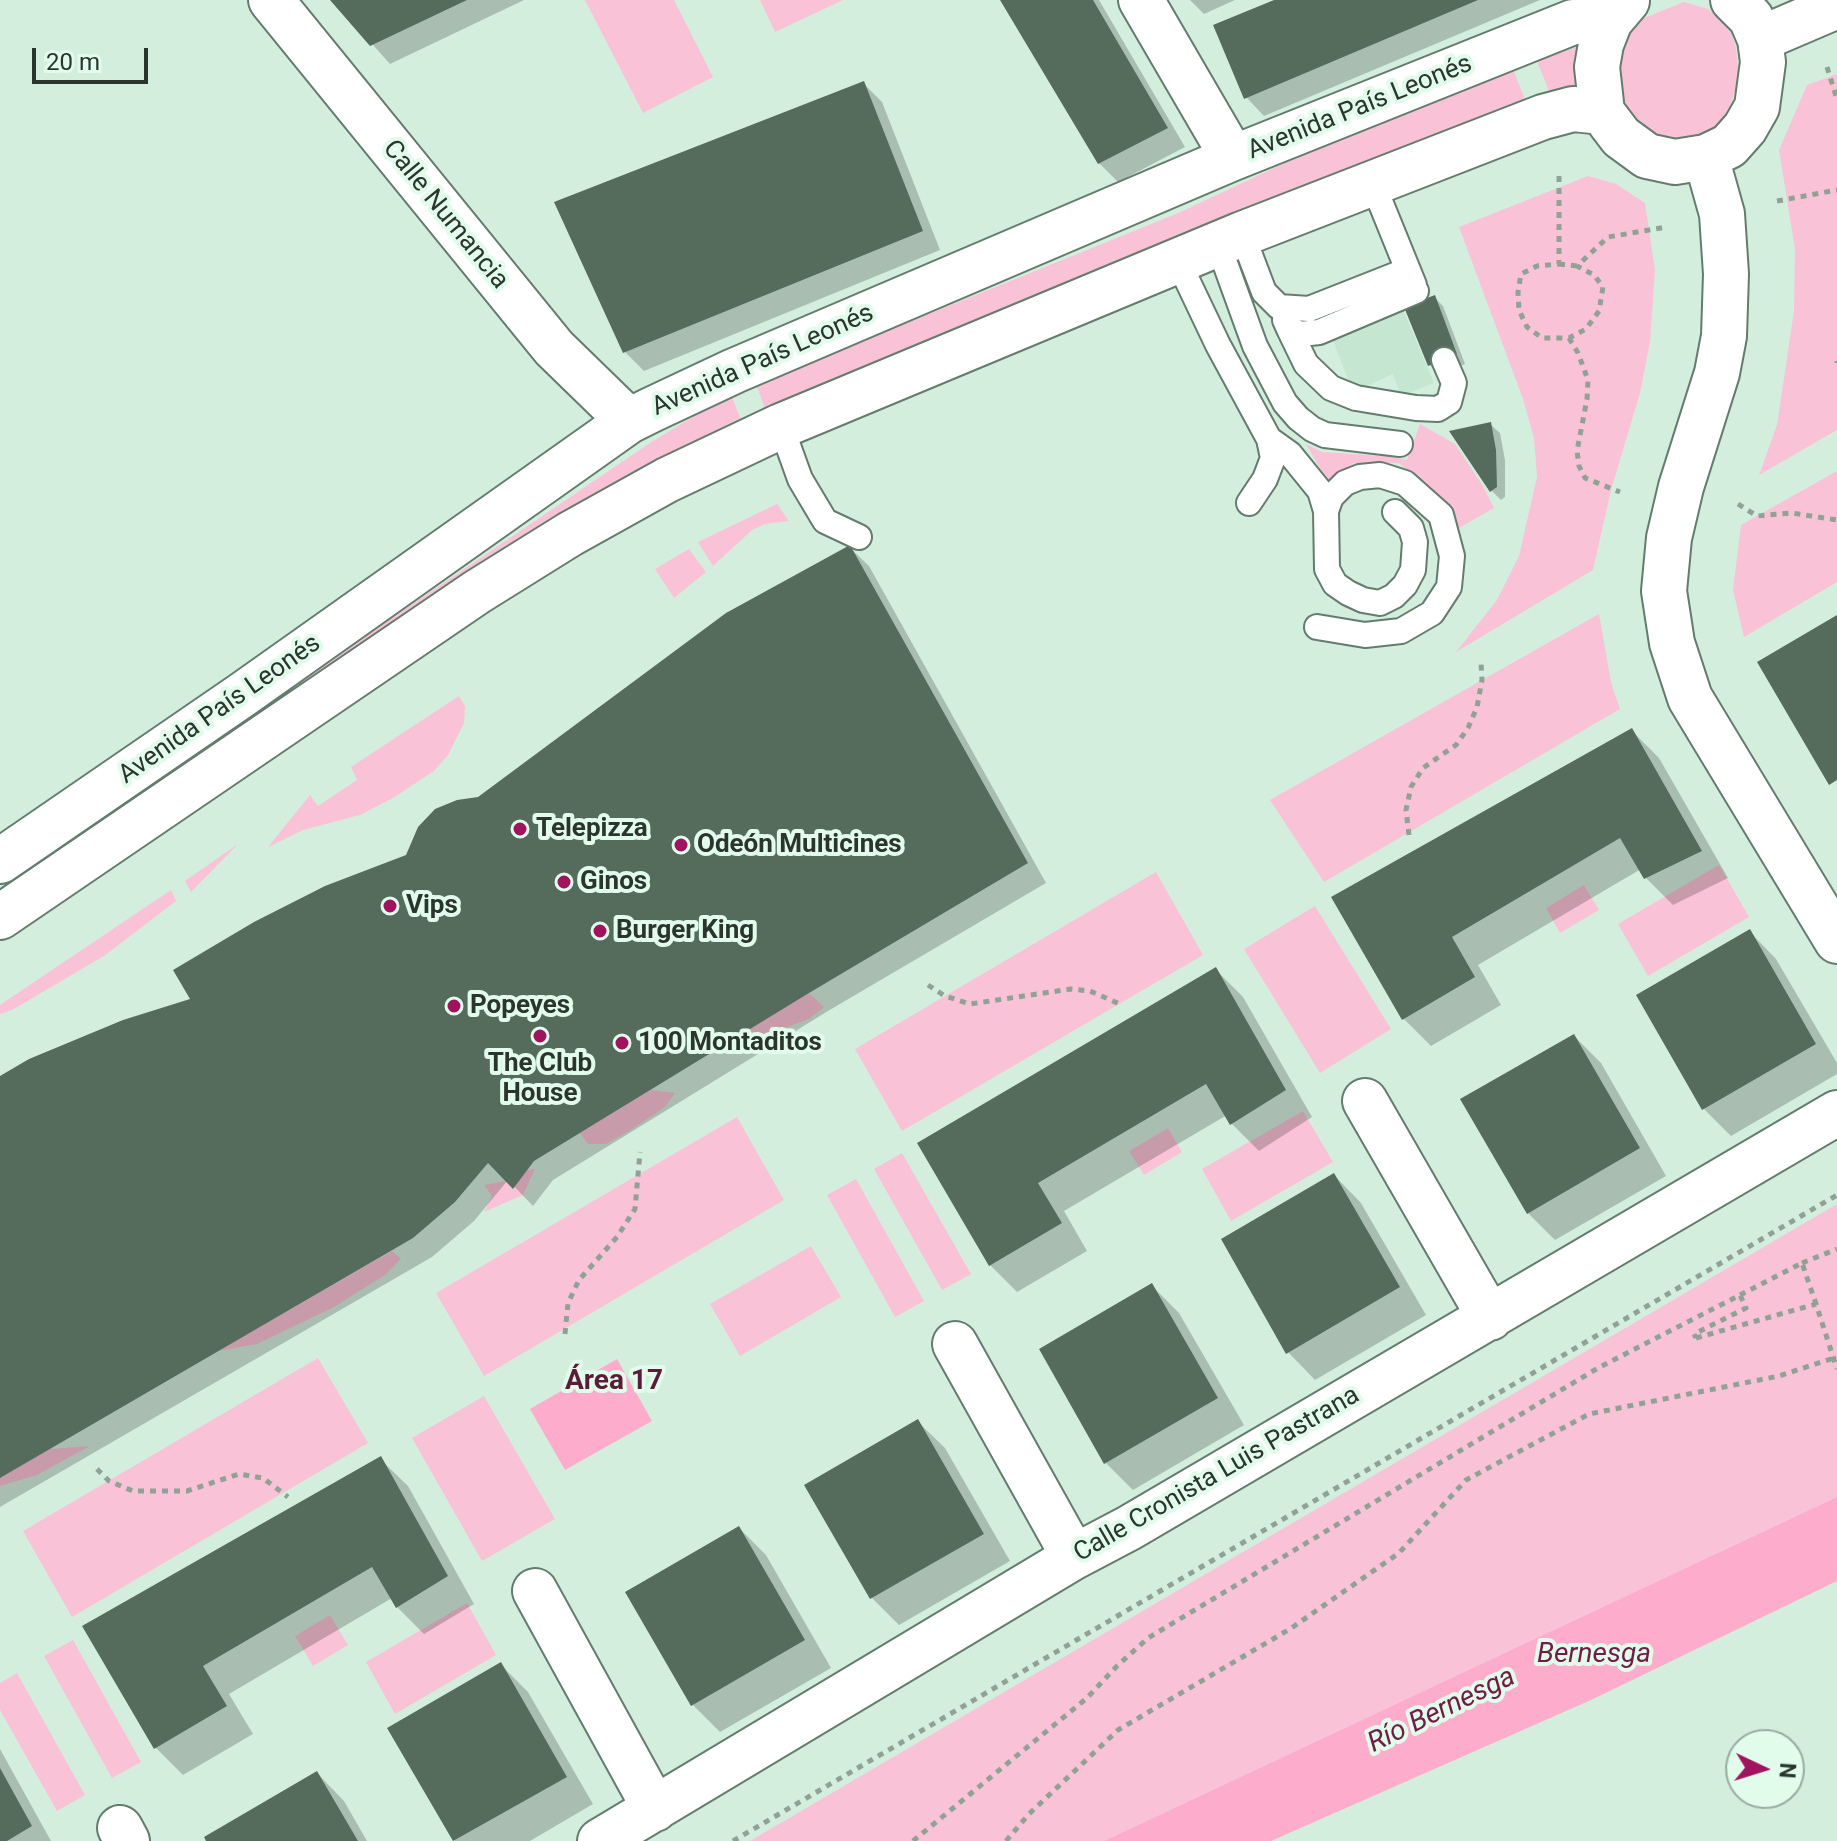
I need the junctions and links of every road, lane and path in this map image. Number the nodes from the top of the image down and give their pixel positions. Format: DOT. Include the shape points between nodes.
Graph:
graph roads {
  1 [pos="271,0"];
  2 [pos="1141,0"];
  3 [pos="1733,0"];
  4 [pos="1837,6"];
  5 [pos="1619,10"];
  6 [pos="1760,39"];
  7 [pos="1827,67"];
  8 [pos="1837,99"];
  9 [pos="1602,112"];
  10 [pos="1706,157"];
  11 [pos="1233,158"];
  12 [pos="1559,176"];
  13 [pos="1373,184"];
  14 [pos="1837,190"];
  15 [pos="1777,201"];
  16 [pos="1667,227"];
  17 [pos="1230,239"];
  18 [pos="1178,261"];
  19 [pos="1559,264"];
  20 [pos="1577,266"];
  21 [pos="1284,318"];
  22 [pos="1569,338"];
  23 [pos="1444,360"];
  24 [pos="629,421"];
  25 [pos="781,426"];
  26 [pos="1269,439"];
  27 [pos="1400,444"];
  28 [pos="1620,492"];
  29 [pos="1249,503"];
  30 [pos="1738,504"];
  31 [pos="1326,511"];
  32 [pos="1395,512"];
  33 [pos="1837,520"];
  34 [pos="859,537"];
  35 [pos="1317,627"];
  36 [pos="1481,663"];
  37 [pos="1409,835"];
  38 [pos="0,861"];
  39 [pos="0,917"];
  40 [pos="1837,941"];
  41 [pos="928,985"];
  42 [pos="1122,1005"];
  43 [pos="1365,1101"];
  44 [pos="1837,1113"];
  45 [pos="640,1152"];
  46 [pos="1837,1195"];
  47 [pos="1837,1249"];
  48 [pos="1802,1263"];
  49 [pos="1740,1295"];
  50 [pos="1816,1304"];
  51 [pos="1490,1318"];
  52 [pos="565,1334"];
  53 [pos="955,1344"];
  54 [pos="1837,1357"];
  55 [pos="1837,1369"];
  56 [pos="97,1469"];
  57 [pos="288,1497"];
  58 [pos="1074,1557"];
  59 [pos="535,1591"];
  60 [pos="655,1809"];
  61 [pos="600,1841"];
  62 [pos="733,1841"];
  63 [pos="913,1841"];
  64 [pos="1006,1841"];
  1 -- 24 [label="street, Calle Numancia" via="554,348"];
  2 -- 11 [label="street"];
  3 -- 6 [label="street" via="1751,18"];
  4 -- 6 [label="street"];
  5 -- 9 [label="street" via="1601,44 1597,67"];
  5 -- 11 [label="street, Avenida País Leonés" via="1573,22"];
  6 -- 10 [label="street" via="1763,62 1757,107 1729,146"];
  7 -- 8 [label="path"];
  9 -- 10 [label="street" via="1621,137 1647,156 1675,162"];
  9 -- 13 [label="street, Avenida País Leonés" via="1573,109 1543,117"];
  10 -- 40 [label="street" via="1722,214 1724,336 1669,538 1664,591 1672,643 1690,698"];
  11 -- 24 [label="street, Avenida País Leonés"];
  12 -- 19 [label="path"];
  13 -- 17 [label="street, Avenida País Leonés"];
  13 -- 21 [label="lane" via="1415,287"];
  14 -- 15 [label="path"];
  16 -- 20 [label="path" via="1608,237"];
  17 -- 18 [label="street, Avenida País Leonés"];
  17 -- 21 [label="lane"];
  17 -- 27 [label="lane" via="1255,346 1285,403 1325,435"];
  18 -- 25 [label="street, Avenida País Leonés"];
  18 -- 26 [label="lane"];
  19 -- 20 [label="path"];
  19 -- 22 [label="path" via="1521,274 1519,310 1527,327 1542,338"];
  20 -- 22 [label="path" via="1603,287 1599,311 1586,329"];
  21 -- 23 [label="lane" via="1306,364 1331,388 1356,398 1438,409 1449,402 1454,383"];
  22 -- 28 [label="path" via="1588,380 1579,466 1585,478"];
  24 -- 38 [label="street, Avenida País Leonés"];
  25 -- 34 [label="lane" via="800,479 825,521"];
  25 -- 39 [label="street, Avenida País Leonés" via="667,480 477,592"];
  26 -- 29 [label="lane" via="1273,458"];
  26 -- 31 [label="lane" via="1290,454 1320,491"];
  30 -- 33 [label="path" via="1757,516 1792,513"];
  31 -- 32 [label="lane" via="1327,569 1335,584 1380,603 1405,585 1416,556 1411,528"];
  31 -- 35 [label="lane" via="1345,483 1360,477 1380,475 1405,483 1441,515 1452,556 1449,587 1432,613 1401,631 1365,635"];
  36 -- 37 [label="path" via="1477,707 1468,728 1456,745 1423,768 1411,787 1406,810"];
  41 -- 42 [label="path" via="970,1004 1071,989"];
  43 -- 51 [label="street"];
  44 -- 51 [label="street, Calle Cronista Luis Pastrana"];
  45 -- 52 [label="path" via="635,1209 579,1280 568,1303"];
  46 -- 62 [label="path"];
  47 -- 48 [label="path"];
  48 -- 49 [label="path"];
  48 -- 50 [label="path"];
  49 -- 50 [label="path, bridge" via="1746,1308 1694,1334 1696,1338"];
  49 -- 63 [label="path" via="1598,1368 1148,1638 1087,1698"];
  50 -- 55 [label="path, bridge"];
  51 -- 58 [label="street, Calle Cronista Luis Pastrana"];
  53 -- 58 [label="street"];
  54 -- 64 [label="path" via="1779,1376 1589,1414 1466,1480 1399,1553 1290,1629 1118,1730"];
  56 -- 57 [label="path" via="133,1491 187,1491 239,1474 263,1478"];
  58 -- 60 [label="street, Calle Cronista Luis Pastrana"];
  59 -- 60 [label="street"];
  60 -- 61 [label="street, Calle Cronista Luis Pastrana"];
}
